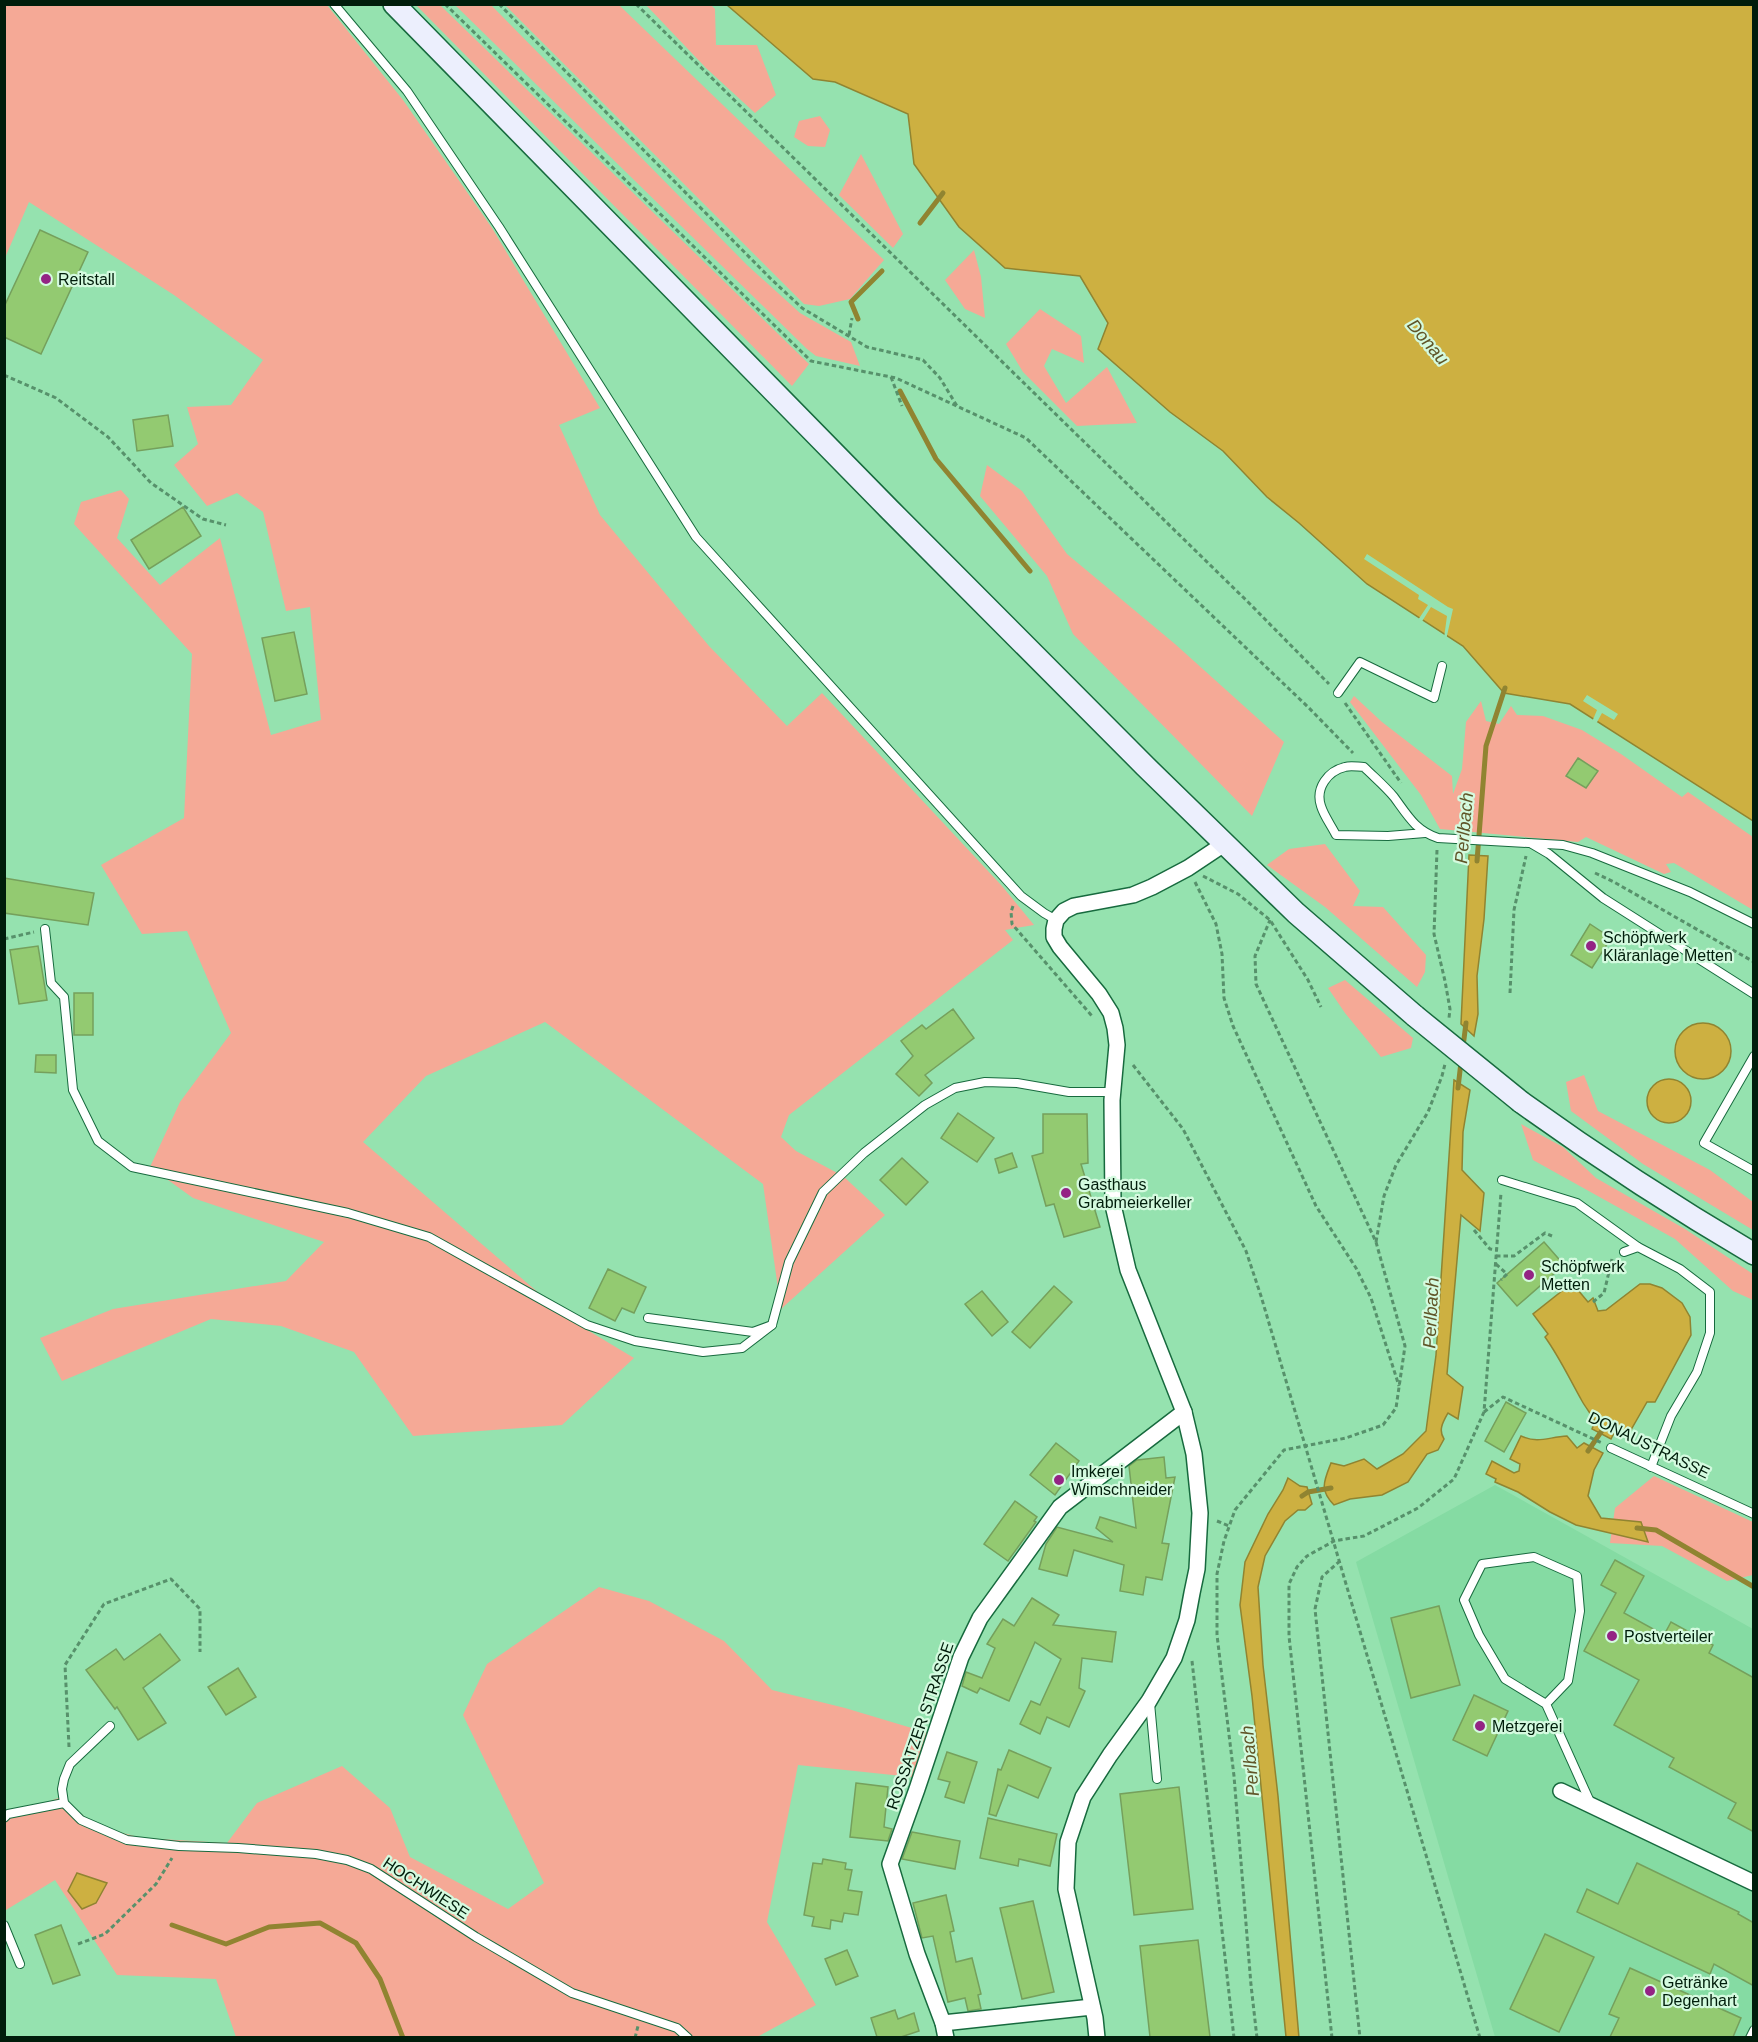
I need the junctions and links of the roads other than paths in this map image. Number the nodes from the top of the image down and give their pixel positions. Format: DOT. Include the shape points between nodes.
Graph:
graph roads {
  1 [pos="334,4"];
  2 [pos="394,4"];
  3 [pos="1442,666"];
  4 [pos="1338,693"];
  5 [pos="1425,833"];
  6 [pos="1529,842"];
  7 [pos="1224,844"];
  8 [pos="1056,920"];
  9 [pos="1754,924"];
  10 [pos="45,929"];
  11 [pos="1754,994"];
  12 [pos="1754,1056"];
  13 [pos="1113,1092"];
  14 [pos="1754,1171"];
  15 [pos="1502,1180"];
  16 [pos="1638,1246"];
  17 [pos="1624,1252"];
  18 [pos="1754,1254"];
  19 [pos="648,1318"];
  20 [pos="772,1325"];
  21 [pos="1184,1412"];
  22 [pos="1611,1449"];
  23 [pos="1651,1467"];
  24 [pos="1754,1514"];
  25 [pos="1149,1701"];
  26 [pos="1546,1704"];
  27 [pos="110,1726"];
  28 [pos="1157,1779"];
  29 [pos="1561,1791"];
  30 [pos="64,1803"];
  31 [pos="1592,1806"];
  32 [pos="4,1818"];
  33 [pos="1754,1883"];
  34 [pos="4,1925"];
  35 [pos="20,1965"];
  36 [pos="1092,2007"];
  37 [pos="944,2030"];
  38 [pos="1754,2030"];
  39 [pos="688,2037"];
  40 [pos="1097,2037"];
  41 [pos="1750,2037"];
  1 -- 8 [label="lane" via="407,91 493,217 696,537 1021,896"];
  2 -- 7 [label="main road"];
  3 -- 4 [label="lane" via="1434,698 1360,662"];
  5 -- 5 [label="lane" via="1364,767 1347,766 1324,780 1320,804 1336,835"];
  5 -- 6 [label="lane" via="1438,838"];
  6 -- 9 [label="lane" via="1592,853 1690,892"];
  6 -- 11 [label="lane" via="1602,898"];
  7 -- 8 [label="street" via="1152,887 1133,895 1074,906"];
  7 -- 18 [label="main road, bridge" via="1414,1016 1521,1102 1697,1221"];
  8 -- 13 [label="street" via="1054,937 1059,947 1111,1013 1117,1045"];
  10 -- 20 [label="lane" via="51,983 64,997 73,1090 98,1141 132,1167 348,1213 429,1237 587,1325 635,1341 703,1352 742,1348"];
  12 -- 14 [label="lane" via="1704,1143"];
  13 -- 20 [label="lane" via="1069,1092 985,1082 955,1088 925,1105 864,1153 823,1192 789,1262"];
  13 -- 21 [label="street" via="1113,1205 1128,1270"];
  15 -- 16 [label="lane" via="1577,1203"];
  16 -- 17 [label="lane"];
  16 -- 23 [label="lane" via="1680,1269 1710,1292 1710,1333 1704,1352 1671,1416"];
  19 -- 20 [label="lane" via="753,1332"];
  21 -- 25 [label="street" via="1194,1454 1200,1513 1197,1569 1187,1620 1174,1658"];
  21 -- 37 [label="street, ROSSATZER STRASSE" via="1060,1506 980,1618 961,1657 890,1864"];
  22 -- 23 [label="lane, DONAUSTRASSE"];
  23 -- 24 [label="lane, DONAUSTRASSE"];
  25 -- 28 [label="lane"];
  25 -- 36 [label="street" via="1083,1797 1068,1842 1066,1889"];
  26 -- 26 [label="lane" via="1505,1679 1479,1635 1464,1600 1482,1564 1534,1557 1577,1576 1580,1611 1568,1681"];
  26 -- 31 [label="lane"];
  27 -- 30 [label="lane" via="70,1764 62,1789"];
  29 -- 31 [label="street"];
  30 -- 32 [label="lane"];
  30 -- 39 [label="lane, HOCHWIESE" via="81,1820 127,1840 316,1854 347,1860 370,1869 572,1993 677,2028"];
  31 -- 33 [label="street"];
  34 -- 35 [label="lane"];
  36 -- 37 [label="street"];
  36 -- 40 [label="street"];
  38 -- 41 [label="lane"];
}
